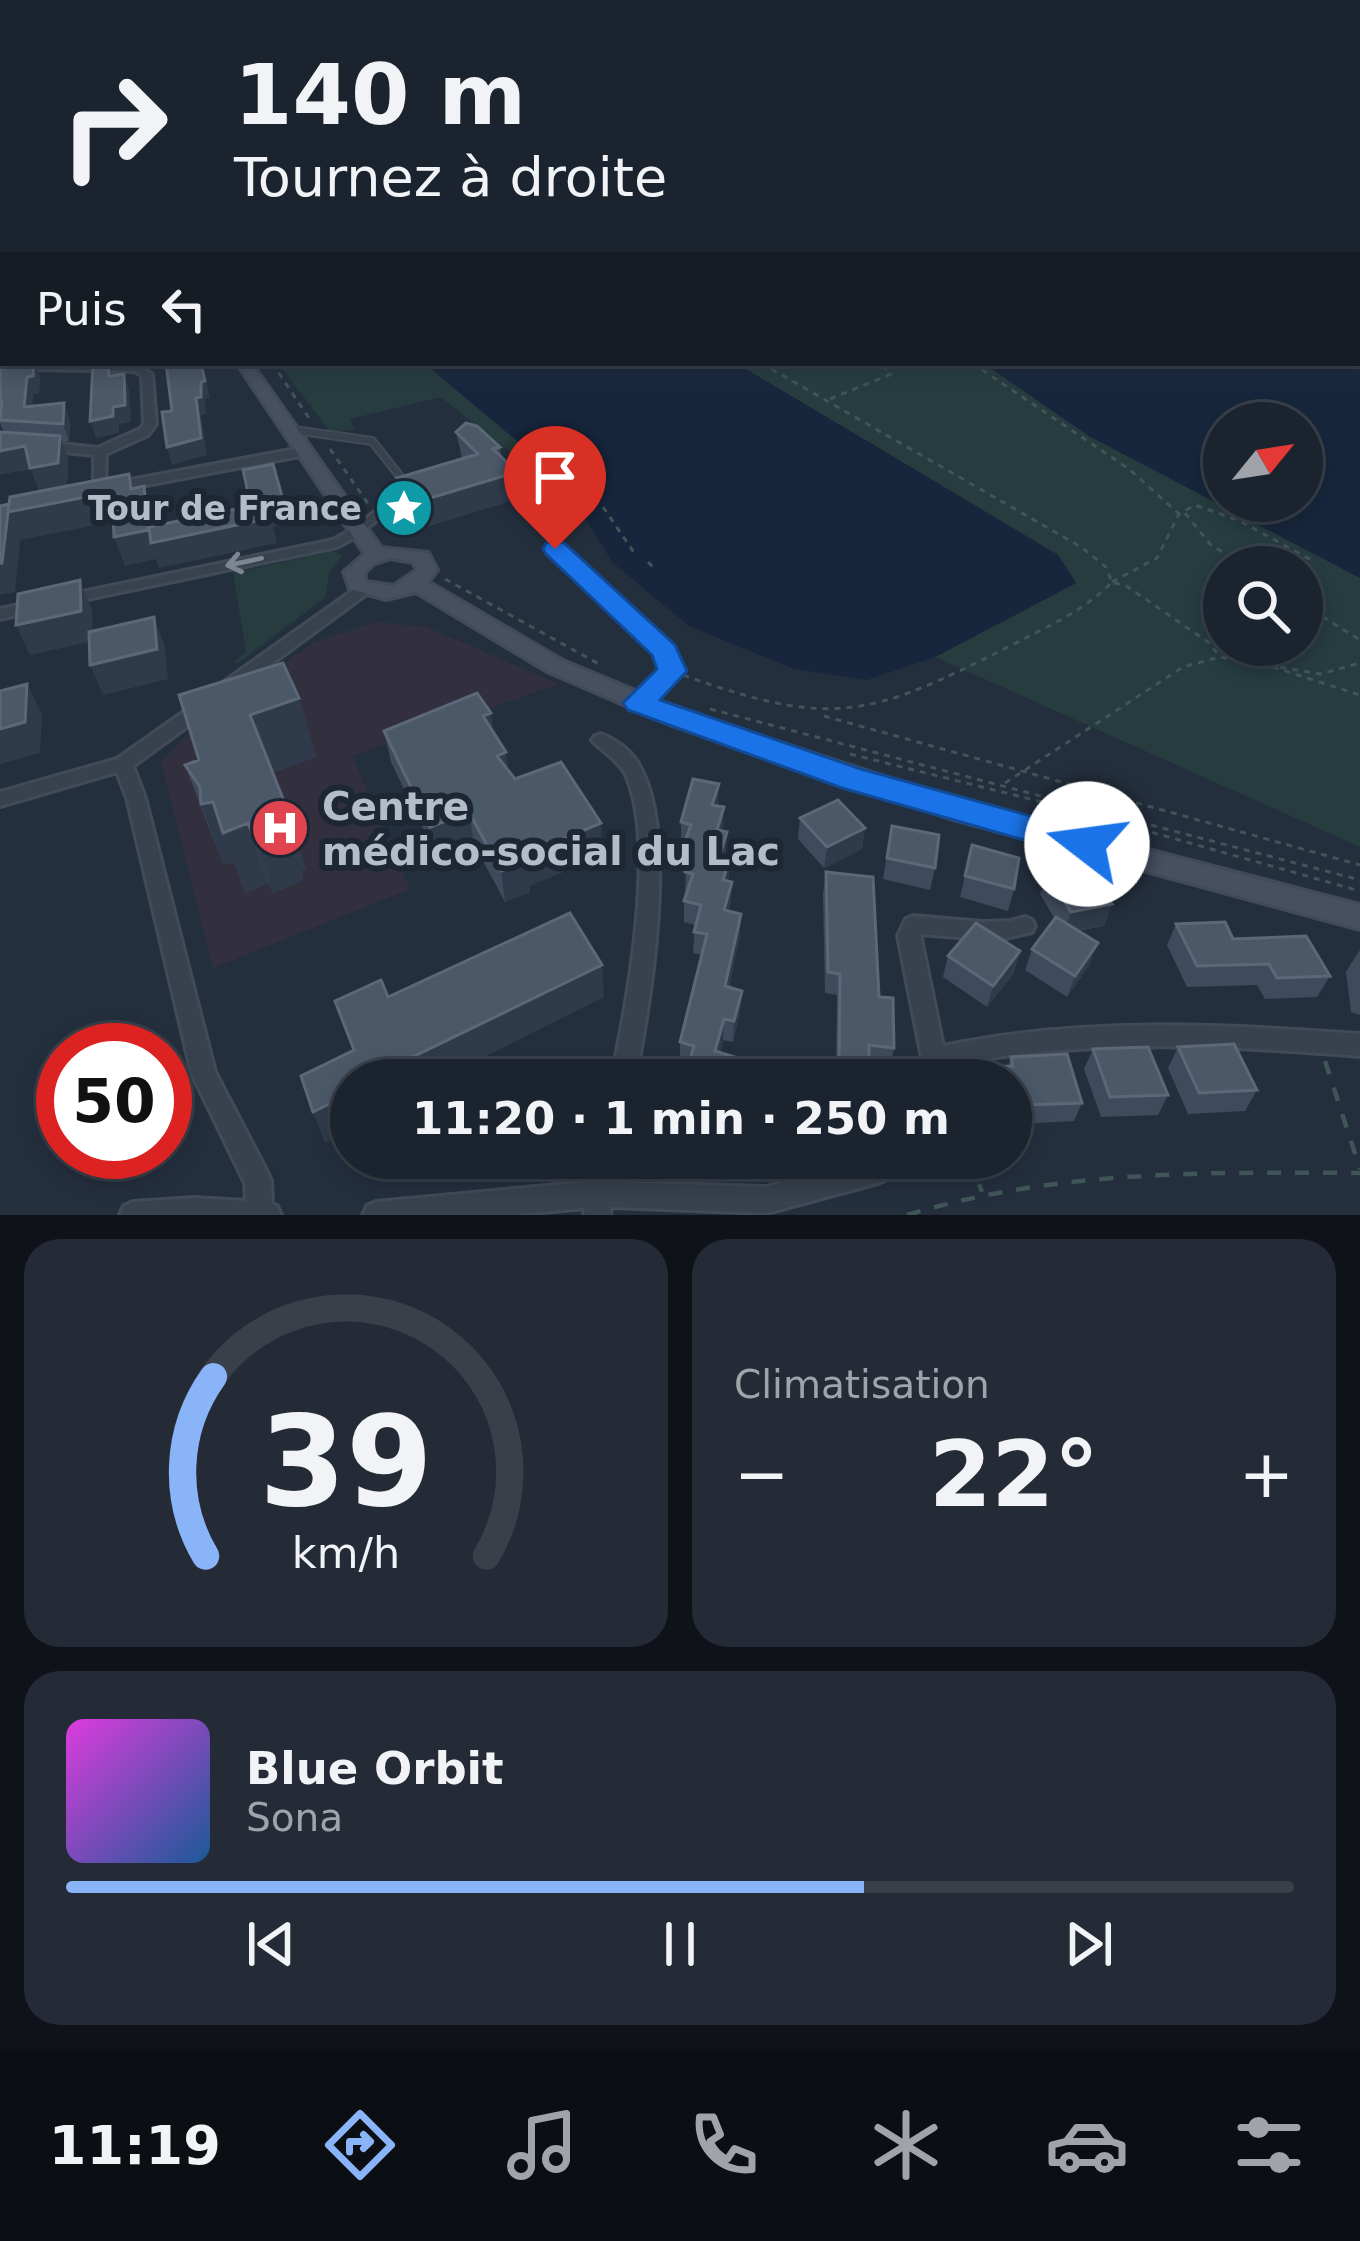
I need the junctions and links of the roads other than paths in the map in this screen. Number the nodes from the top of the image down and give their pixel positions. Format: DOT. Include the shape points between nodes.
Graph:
graph roads {
  1 [pos="28,366"];
  2 [pos="84,366"];
  3 [pos="246,366"];
  4 [pos="0,380"];
  5 [pos="294,430"];
  6 [pos="22,446"];
  7 [pos="306,451"];
  8 [pos="100,452"];
  9 [pos="100,489"];
  10 [pos="80,493"];
  11 [pos="356,531"];
  12 [pos="555,549"];
  13 [pos="376,555"];
  14 [pos="417,584"];
  15 [pos="364,589"];
  16 [pos="0,614"];
  17 [pos="638,703"];
  18 [pos="602,740"];
  19 [pos="123,764"];
  20 [pos="0,799"];
  21 [pos="1360,917"];
  22 [pos="1024,926"];
  23 [pos="1360,1045"];
  24 [pos="626,1059"];
  25 [pos="931,1059"];
  26 [pos="958,1059"];
  27 [pos="845,1179"];
  28 [pos="597,1204"];
  29 [pos="133,1215"];
  30 [pos="265,1215"];
  31 [pos="376,1215"];
  1 -- 4 [label="street"];
  2 -- 8 [label="street" via="147,374 150,424"];
  3 -- 5 [label="main road"];
  5 -- 7 [label="main road"];
  5 -- 11 [label="lane" via="372,441 402,479 393,503"];
  6 -- 8 [label="street"];
  7 -- 9 [label="street"];
  7 -- 11 [label="main road"];
  8 -- 9 [label="street"];
  9 -- 10 [label="street"];
  11 -- 13 [label="main road"];
  11 -- 16 [label="street, one-way" via="337,543"];
  12 -- 17 [label="lane" via="665,651 672,671"];
  13 -- 14 [label="main road" via="421,557 427,570"];
  13 -- 15 [label="main road" via="354,572"];
  14 -- 15 [label="main road"];
  14 -- 17 [label="main road" via="555,666"];
  15 -- 19 [label="street"];
  17 -- 21 [label="main road" via="854,779"];
  18 -- 24 [label="street" via="632,766 649,858 646,942"];
  19 -- 20 [label="street"];
  19 -- 30 [label="street" via="204,1074 258,1181"];
  22 -- 25 [label="street" via="988,935 949,923 914,925 908,936"];
  23 -- 26 [label="street" via="1206,1033 1004,1041"];
  27 -- 28 [label="street" via="767,1200"];
  28 -- 31 [label="street"];
  29 -- 30 [label="street"];
}
